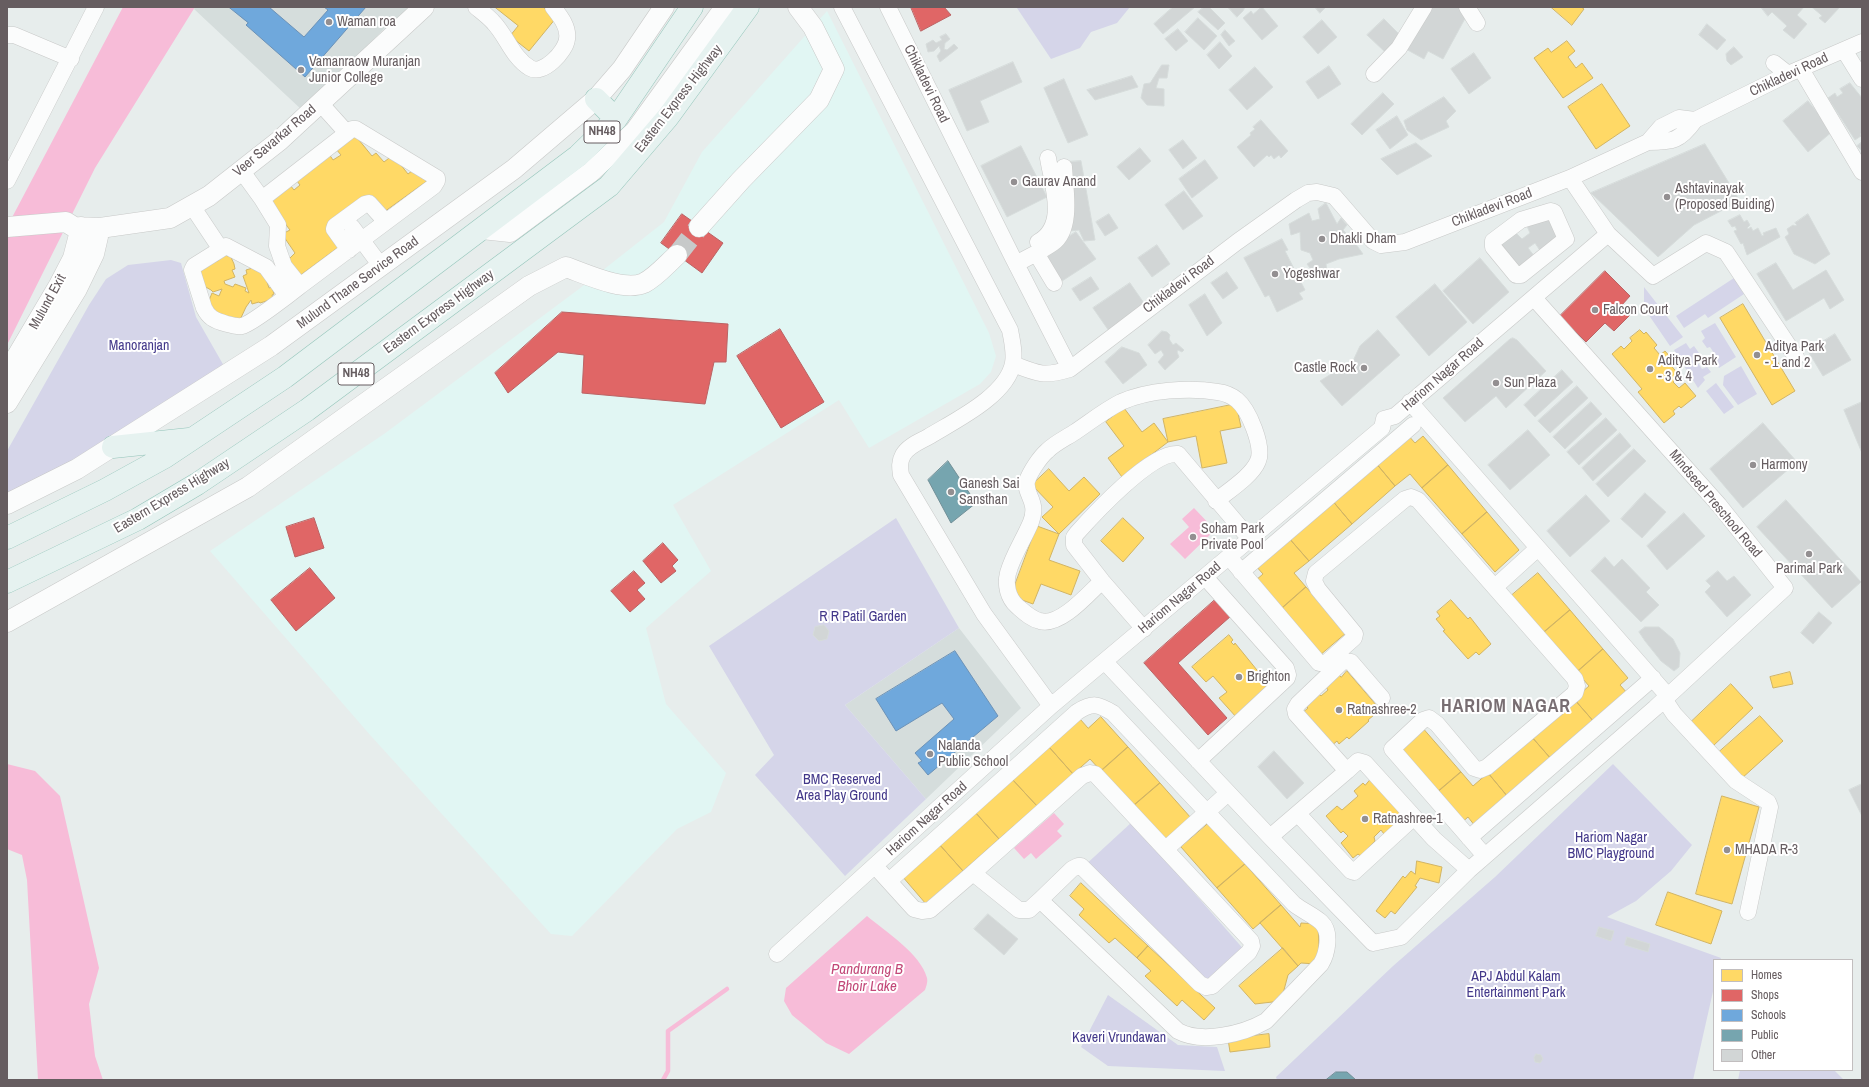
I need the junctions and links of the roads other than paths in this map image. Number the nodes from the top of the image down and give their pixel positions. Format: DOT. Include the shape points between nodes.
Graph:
graph roads {
  1 [pos="96,7"];
  2 [pos="424,7"];
  3 [pos="476,7"];
  4 [pos="552,7"];
  5 [pos="664,7"];
  6 [pos="692,7"];
  7 [pos="725,7"];
  8 [pos="748,7"];
  9 [pos="798,7"];
  10 [pos="842,7"];
  11 [pos="888,7"];
  12 [pos="1424,7"];
  13 [pos="1467,7"];
  14 [pos="1477,23"];
  15 [pos="7,35"];
  16 [pos="1852,46"];
  17 [pos="66,56"];
  18 [pos="1774,63"];
  19 [pos="1862,63"];
  20 [pos="1795,72"];
  21 [pos="1374,74"];
  22 [pos="1862,79"];
  23 [pos="596,99"];
  24 [pos="320,103"];
  25 [pos="616,119"];
  26 [pos="347,133"];
  27 [pos="1048,158"];
  28 [pos="7,164"];
  29 [pos="1064,167"];
  30 [pos="242,170"];
  31 [pos="1862,172"];
  32 [pos="1570,178"];
  33 [pos="7,181"];
  34 [pos="262,199"];
  35 [pos="192,206"];
  36 [pos="386,222"];
  37 [pos="699,226"];
  38 [pos="7,227"];
  39 [pos="352,227"];
  40 [pos="77,228"];
  41 [pos="482,229"];
  42 [pos="1608,234"];
  43 [pos="7,239"];
  44 [pos="362,240"];
  45 [pos="220,248"];
  46 [pos="349,250"];
  47 [pos="1036,253"];
  48 [pos="677,255"];
  49 [pos="1014,260"];
  50 [pos="1539,261"];
  51 [pos="381,266"];
  52 [pos="1555,280"];
  53 [pos="1054,283"];
  54 [pos="293,291"];
  55 [pos="1534,298"];
  56 [pos="1796,357"];
  57 [pos="1013,364"];
  58 [pos="1070,369"];
  59 [pos="7,373"];
  60 [pos="1410,402"];
  61 [pos="7,404"];
  62 [pos="1387,423"];
  63 [pos="1413,425"];
  64 [pos="192,439"];
  65 [pos="1393,442"];
  66 [pos="113,447"];
  67 [pos="1326,475"];
  68 [pos="1338,489"];
  69 [pos="1216,501"];
  70 [pos="7,504"];
  71 [pos="1286,508"];
  72 [pos="1298,523"];
  73 [pos="1254,536"];
  74 [pos="7,538"];
  75 [pos="1270,547"];
  76 [pos="1538,548"];
  77 [pos="1229,557"];
  78 [pos="1242,572"];
  79 [pos="1205,577"];
  80 [pos="1102,581"];
  81 [pos="7,582"];
  82 [pos="1495,587"];
  83 [pos="7,622"];
  84 [pos="1144,629"];
  85 [pos="1105,662"];
  86 [pos="1653,678"];
  87 [pos="1382,698"];
  88 [pos="1666,698"];
  89 [pos="1051,706"];
  90 [pos="1610,715"];
  91 [pos="1626,733"];
  92 [pos="1571,749"];
  93 [pos="1198,761"];
  94 [pos="1587,767"];
  95 [pos="1347,770"];
  96 [pos="1532,782"];
  97 [pos="1228,793"];
  98 [pos="1548,801"];
  99 [pos="1499,811"];
  100 [pos="1207,813"];
  101 [pos="1298,814"];
  102 [pos="1414,817"];
  103 [pos="1515,829"];
  104 [pos="1270,838"];
  105 [pos="1468,838"];
  106 [pos="1166,850"];
  107 [pos="1485,856"];
  108 [pos="875,866"];
  109 [pos="1469,870"];
  110 [pos="973,873"];
  111 [pos="889,881"];
  112 [pos="1040,900"];
  113 [pos="1748,912"];
  114 [pos="1347,917"];
  115 [pos="1327,937"];
  116 [pos="777,954"];
  1 -- 17 [label="street"];
  2 -- 24 [label="street, Veer Savarkar Road"];
  3 -- 4 [label="street" via="495,24 519,58 532,70 538,70 549,65 565,47 568,39 566,28"];
  5 -- 23 [label="street, Mulund Thane Service Road" via="622,69"];
  6 -- 25 [label="highway, NH48"];
  7 -- 41 [label="street" via="635,132 591,172 510,232"];
  8 -- 81 [label="highway, Eastern Express Highway / NH48" via="668,117 610,186 307,410 197,484 138,519"];
  9 -- 37 [label="street" via="813,27 834,69 819,100"];
  10 -- 57 [label="street" via="1010,330 1014,350"];
  11 -- 49 [label="street, Chikladevi Road"];
  12 -- 21 [label="street" via="1399,48"];
  13 -- 14 [label="street"];
  15 -- 17 [label="street" via="14,35"];
  16 -- 19 [label="street"];
  16 -- 20 [label="street, Chikladevi Road"];
  16 -- 22 [label="street"];
  17 -- 28 [label="street"];
  17 -- 33 [label="street"];
  18 -- 20 [label="street"];
  20 -- 31 [label="street"];
  20 -- 32 [label="street, Chikladevi Road" via="1695,120 1679,118 1661,127 1648,142"];
  23 -- 25 [label="highway"];
  23 -- 51 [label="street, Mulund Thane Service Road" via="514,169"];
  24 -- 26 [label="street"];
  24 -- 30 [label="street, Veer Savarkar Road" via="279,141"];
  25 -- 41 [label="highway, NH48" via="578,156"];
  26 -- 34 [label="street"];
  26 -- 36 [label="street" via="352,129 359,130 437,178 434,186"];
  27 -- 49 [label="street" via="1056,208 1052,230 1044,239"];
  29 -- 47 [label="street" via="1065,225 1054,242"];
  30 -- 34 [label="street"];
  30 -- 35 [label="street, Veer Savarkar Road"];
  32 -- 42 [label="street"];
  32 -- 58 [label="street, Chikladevi Road" via="1394,245 1381,245 1373,241 1334,196 1317,192 1308,194 1237,242"];
  34 -- 54 [label="street" via="276,221 277,246"];
  35 -- 40 [label="street, Veer Savarkar Road" via="170,218"];
  35 -- 45 [label="street"];
  36 -- 44 [label="street"];
  36 -- 46 [label="street" via="369,203 335,226 335,234"];
  38 -- 40 [label="street"];
  39 -- 44 [label="street"];
  40 -- 43 [label="street, Veer Savarkar Road"];
  40 -- 59 [label="street, Mulund Exit" via="73,258"];
  40 -- 61 [label="street" via="94,254 77,289"];
  41 -- 64 [label="highway, NH48" via="285,376"];
  42 -- 52 [label="street, Hariom Nagar Road"];
  42 -- 56 [label="street" via="1653,276 1706,243 1726,252"];
  44 -- 46 [label="street"];
  44 -- 51 [label="street"];
  45 -- 54 [label="street" via="226,246 260,262"];
  45 -- 54 [label="street" via="192,270 204,308 212,318 242,326"];
  46 -- 54 [label="street"];
  47 -- 49 [label="street"];
  47 -- 53 [label="street"];
  48 -- 83 [label="street" via="644,283 636,285 628,286 566,267 529,286 248,487"];
  49 -- 58 [label="street, Chikladevi Road"];
  50 -- 50 [label="street" via="1521,275 1516,275 1492,244 1521,220 1552,211 1566,238"];
  50 -- 52 [label="street"];
  51 -- 66 [label="street, Mulund Thane Service Road" via="271,346"];
  52 -- 55 [label="street, Hariom Nagar Road"];
  55 -- 60 [label="street, Hariom Nagar Road"];
  55 -- 88 [label="street, Mindseed Preschool Road" via="1718,505 1786,588"];
  57 -- 58 [label="street" via="1039,374 1054,374"];
  57 -- 89 [label="street" via="999,389 974,410 907,449 900,464 901,475 984,614"];
  60 -- 62 [label="street, Hariom Nagar Road"];
  60 -- 76 [label="street"];
  62 -- 65 [label="street"];
  62 -- 67 [label="street, Hariom Nagar Road"];
  63 -- 65 [label="street"];
  64 -- 66 [label="highway"];
  64 -- 74 [label="highway, NH48" via="105,490"];
  65 -- 68 [label="street"];
  66 -- 70 [label="street, Mulund Thane Service Road" via="77,469"];
  67 -- 68 [label="street"];
  67 -- 71 [label="street, Hariom Nagar Road"];
  68 -- 72 [label="street"];
  69 -- 73 [label="street"];
  69 -- 80 [label="street" via="1180,456 1174,454 1157,460 1121,488 1074,537 1075,548"];
  69 -- 80 [label="street" via="1252,470 1260,454 1247,412 1238,401 1226,394 1210,390 1180,390 1121,402 1047,451 1027,482 1034,511 1008,573 1008,593 1012,601 1026,614 1046,622 1063,617"];
  71 -- 72 [label="street"];
  71 -- 73 [label="street, Hariom Nagar Road"];
  72 -- 75 [label="street"];
  73 -- 75 [label="street"];
  73 -- 77 [label="street, Hariom Nagar Road"];
  75 -- 78 [label="street"];
  76 -- 82 [label="street"];
  76 -- 86 [label="street"];
  77 -- 78 [label="street"];
  77 -- 79 [label="street, Hariom Nagar Road"];
  78 -- 82 [label="street" via="1319,663 1323,664 1356,636 1318,588 1314,581 1316,573 1405,499 1411,497 1418,500"];
  79 -- 84 [label="street, Hariom Nagar Road"];
  79 -- 93 [label="street" via="1286,668 1288,675"];
  80 -- 84 [label="street"];
  82 -- 105 [label="street" via="1574,679 1577,686 1575,693 1487,767 1480,770 1474,768 1437,724 1428,718 1393,747 1393,751"];
  84 -- 85 [label="street, Hariom Nagar Road"];
  85 -- 89 [label="street, Hariom Nagar Road"];
  85 -- 93 [label="street"];
  86 -- 88 [label="street"];
  86 -- 90 [label="street"];
  87 -- 95 [label="street" via="1350,662 1344,661 1295,709 1296,714"];
  88 -- 91 [label="street"];
  88 -- 113 [label="street" via="1674,714 1736,781 1768,802 1770,807"];
  89 -- 108 [label="street, Hariom Nagar Road"];
  90 -- 91 [label="street"];
  90 -- 92 [label="street"];
  91 -- 94 [label="street"];
  92 -- 94 [label="street"];
  92 -- 96 [label="street"];
  93 -- 97 [label="street"];
  94 -- 98 [label="street"];
  95 -- 101 [label="street"];
  95 -- 102 [label="street" via="1362,760"];
  96 -- 98 [label="street"];
  96 -- 99 [label="street"];
  97 -- 100 [label="street"];
  97 -- 104 [label="street"];
  98 -- 103 [label="street"];
  99 -- 103 [label="street"];
  99 -- 105 [label="street"];
  100 -- 106 [label="street"];
  100 -- 111 [label="street" via="1113,713 1094,704 1077,712"];
  100 -- 115 [label="street" via="1294,904 1320,921"];
  101 -- 102 [label="street" via="1354,872"];
  101 -- 104 [label="street"];
  102 -- 109 [label="street"];
  103 -- 107 [label="street"];
  104 -- 114 [label="street"];
  105 -- 107 [label="street"];
  106 -- 110 [label="street" via="1100,778 1090,773 1082,776"];
  106 -- 112 [label="street" via="1251,941 1249,952 1212,986 1200,984 1081,866 1072,869"];
  107 -- 109 [label="street"];
  108 -- 111 [label="street"];
  108 -- 116 [label="street, Hariom Nagar Road"];
  109 -- 114 [label="street" via="1401,937 1373,943"];
  110 -- 111 [label="street" via="930,910 922,911 914,909"];
  110 -- 112 [label="street" via="1019,910 1029,910"];
  112 -- 115 [label="street" via="1178,1031 1187,1036 1210,1037 1244,1032 1266,1021 1321,964 1326,954"];
  114 -- 115 [label="street"];
}
